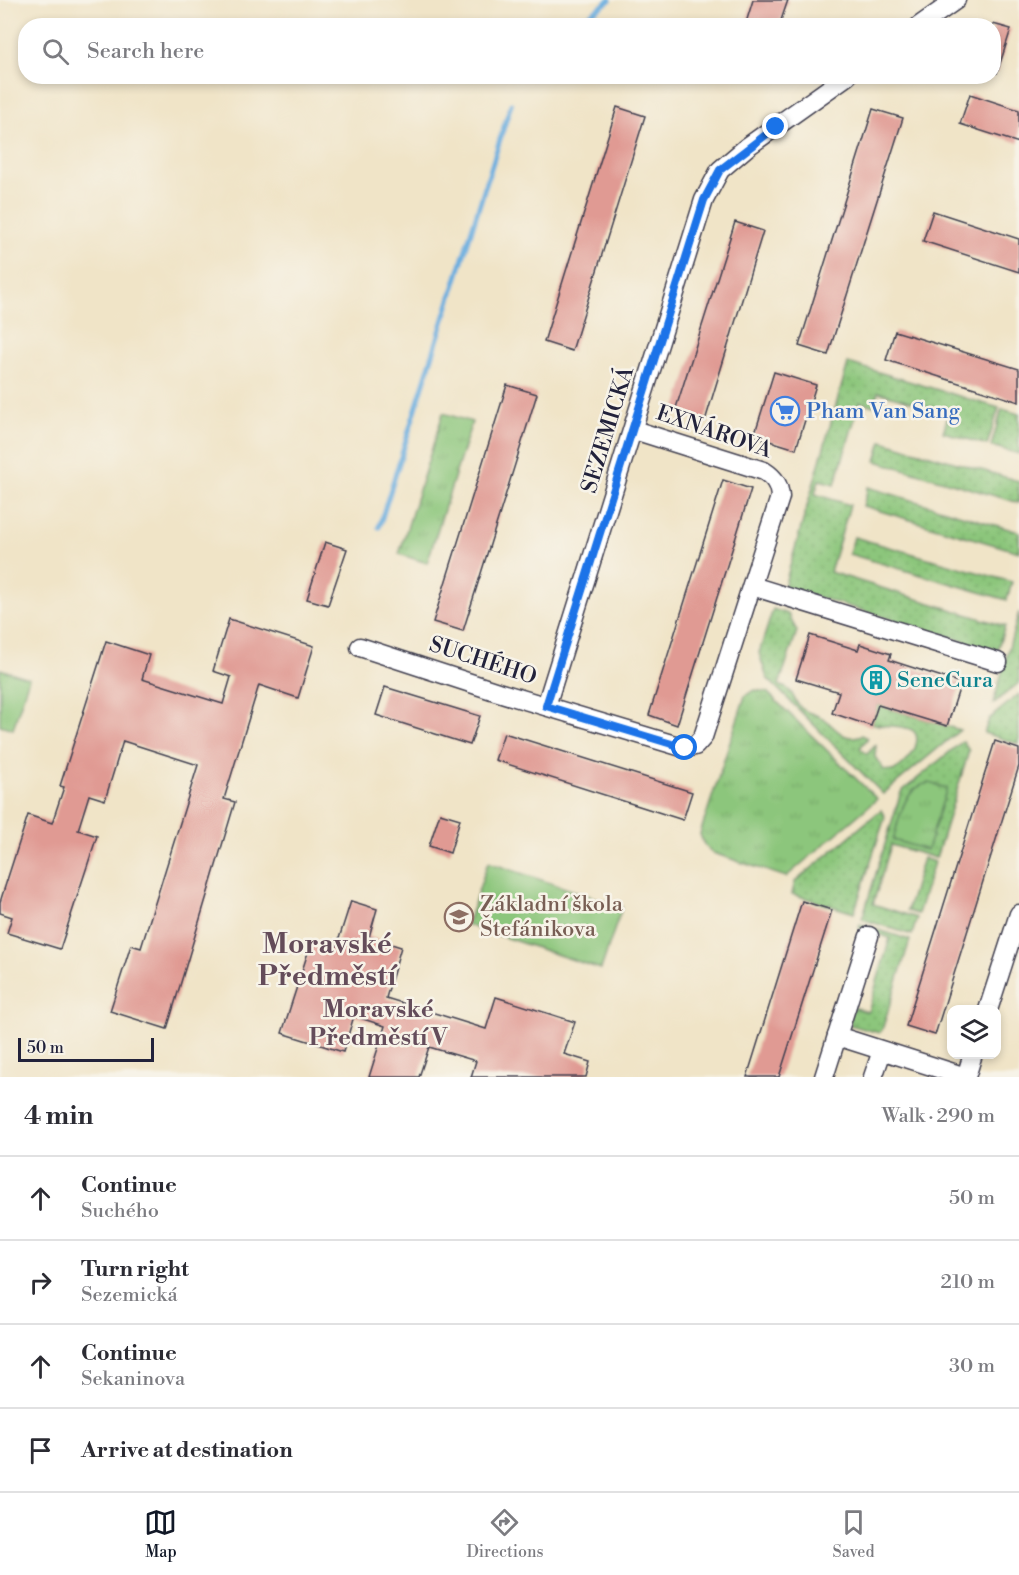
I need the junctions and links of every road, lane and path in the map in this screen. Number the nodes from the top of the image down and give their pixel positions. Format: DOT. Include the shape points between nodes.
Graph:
graph roads {
  1 [pos="956,0"];
  2 [pos="931,18"];
  3 [pos="836,84"];
  4 [pos="633,430"];
  5 [pos="752,586"];
  6 [pos="360,647"];
  7 [pos="998,662"];
  8 [pos="546,706"];
  9 [pos="696,746"];
  10 [pos="1019,914"];
  11 [pos="869,936"];
  12 [pos="990,1005"];
  13 [pos="837,1036"];
  14 [pos="882,1051"];
  15 [pos="971,1059"];
  16 [pos="824,1077"];
  17 [pos="873,1077"];
  1 -- 2 [label="street"];
  3 -- 4 [label="street, SEZEMICKÁ" via="720,170 704,200"];
  4 -- 5 [label="street, EXNÁROVA" via="764,471 776,481 780,497"];
  4 -- 8 [label="street, SEZEMICKÁ"];
  5 -- 7 [label="street"];
  5 -- 9 [label="street, EXNÁROVA" via="703,737"];
  6 -- 8 [label="street, SUCHÉHO"];
  8 -- 9 [label="street, SUCHÉHO" via="685,748"];
  10 -- 12 [label="street"];
  11 -- 13 [label="street"];
  13 -- 14 [label="street"];
  13 -- 16 [label="street"];
  14 -- 15 [label="street" via="966,1077"];
  14 -- 17 [label="street"];
}
